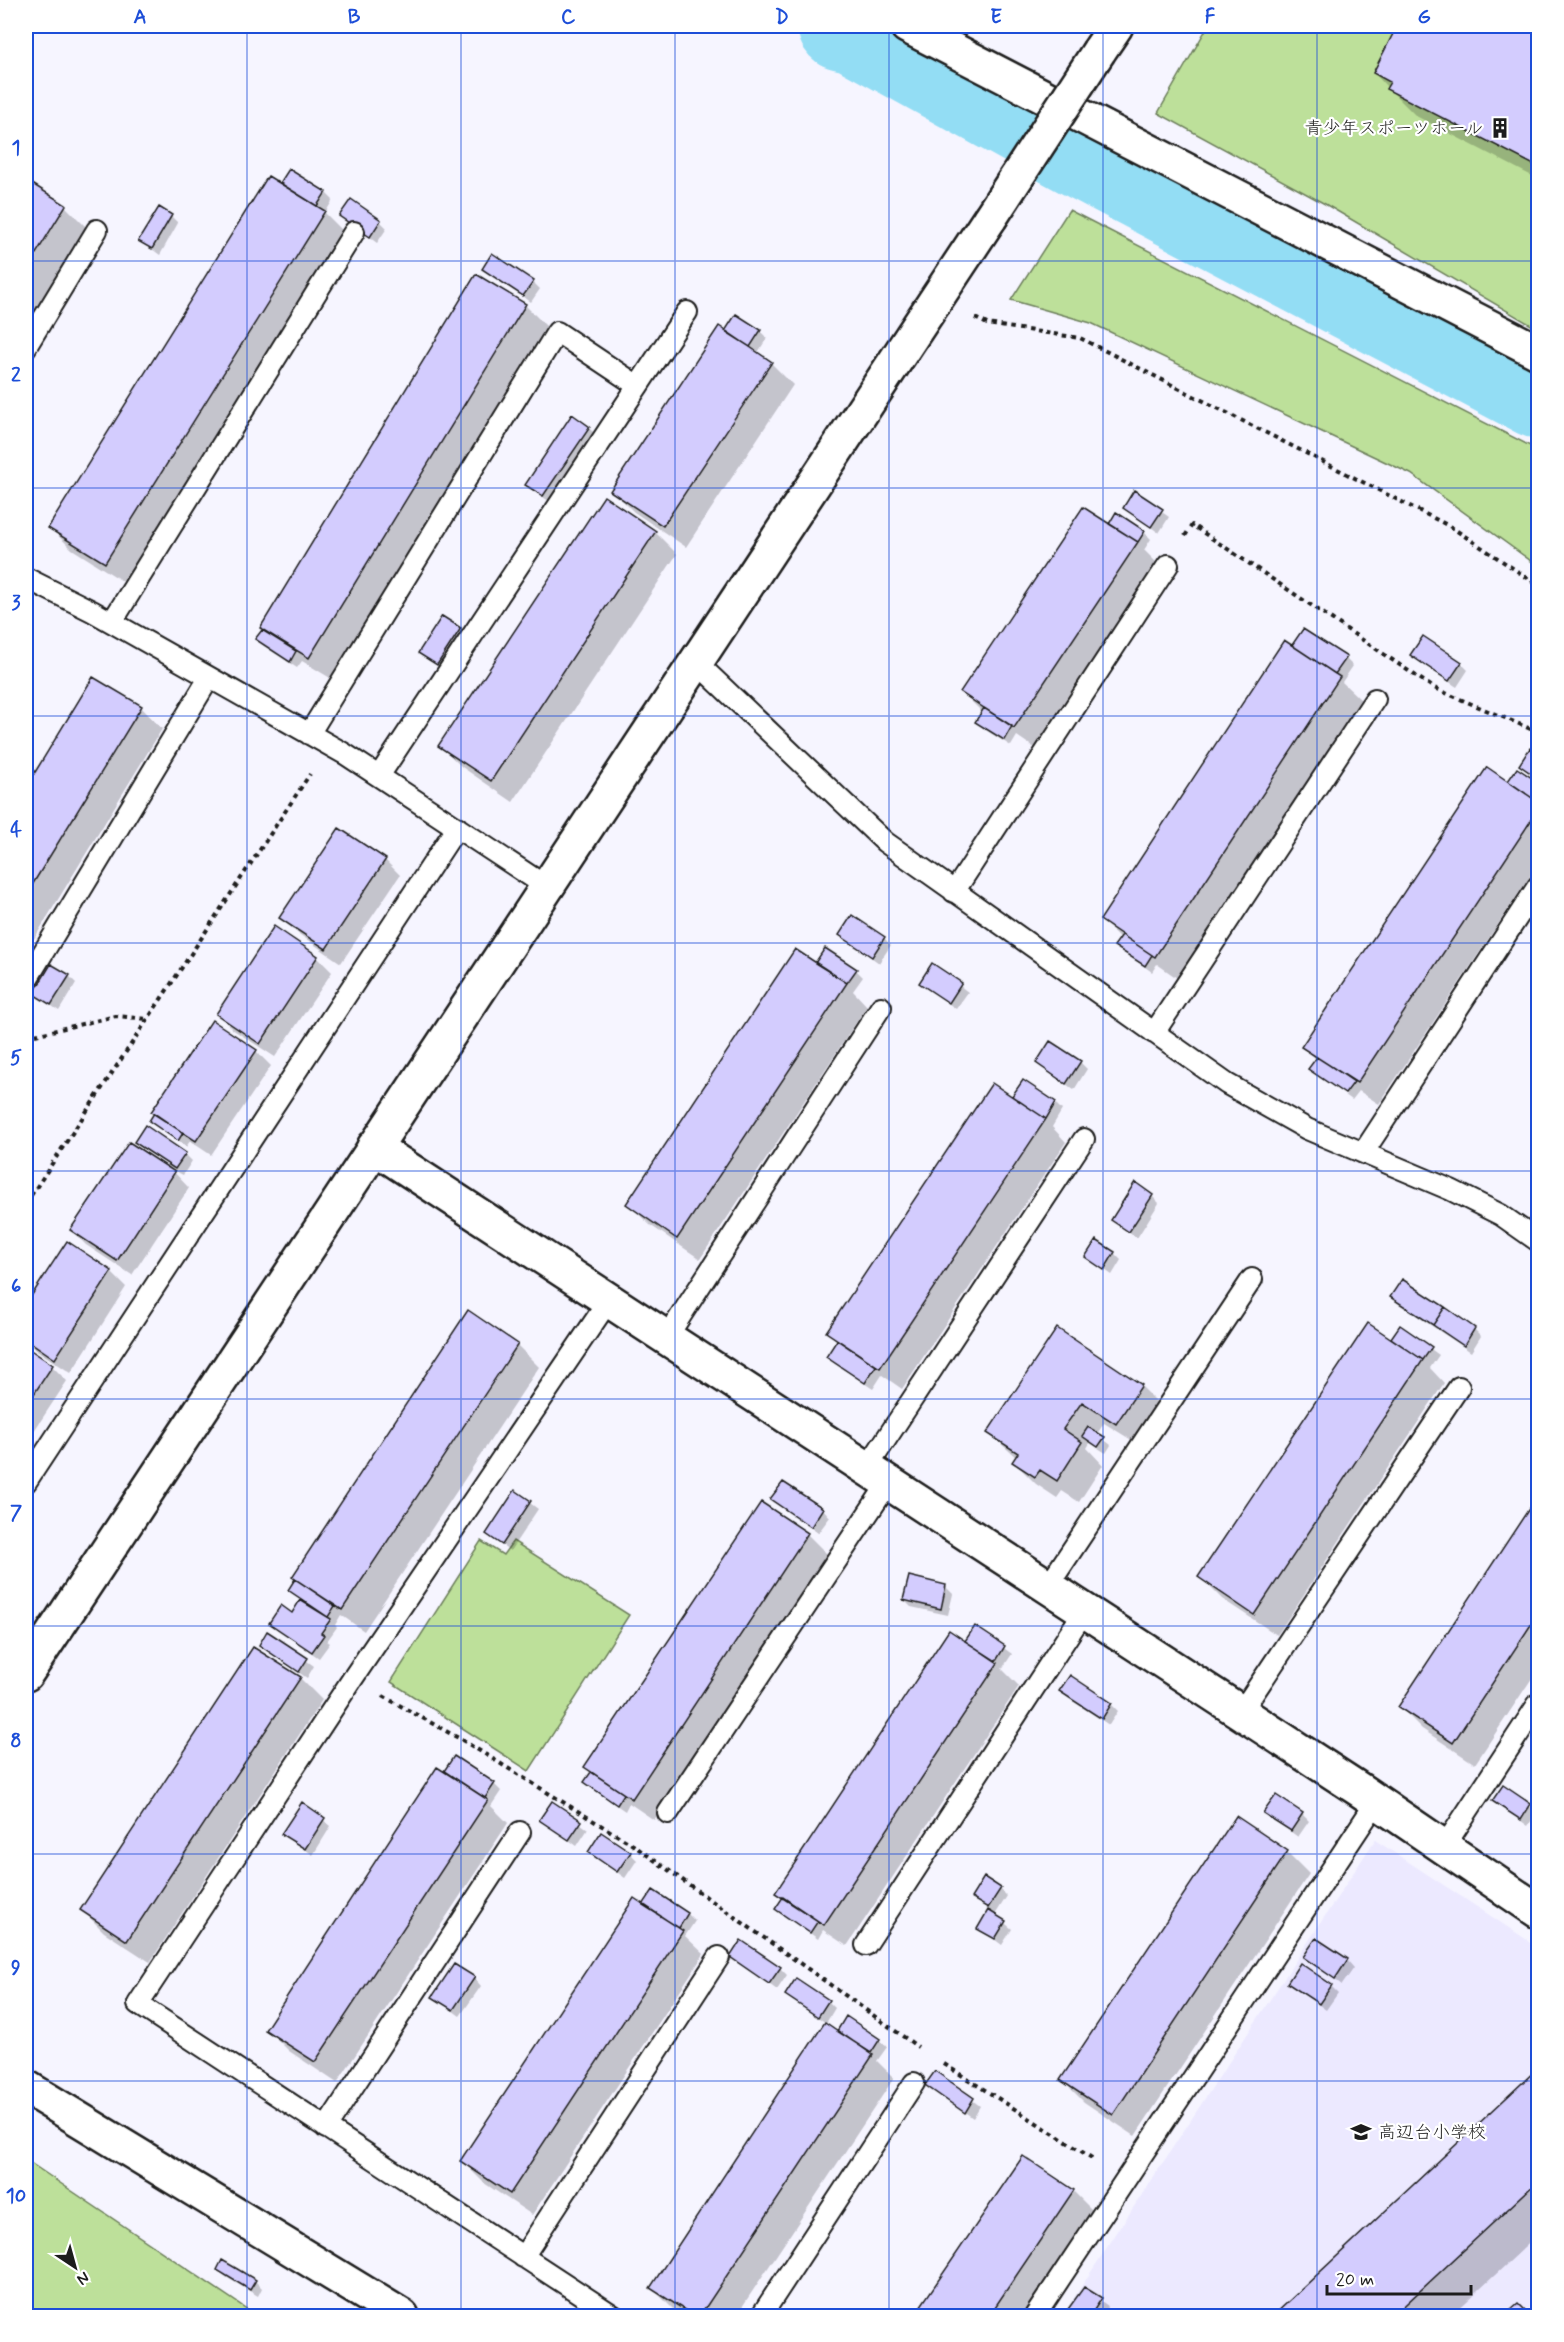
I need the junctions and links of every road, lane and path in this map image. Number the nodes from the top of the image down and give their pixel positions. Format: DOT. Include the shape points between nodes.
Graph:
graph roads {
  1 [pos="907,26"];
  2 [pos="1108,38"];
  3 [pos="97,230"];
  4 [pos="354,232"];
  5 [pos="937,299"];
  6 [pos="687,312"];
  7 [pos="26,347"];
  8 [pos="1539,352"];
  9 [pos="638,386"];
  10 [pos="1167,565"];
  11 [pos="26,579"];
  12 [pos="1539,585"];
  13 [pos="112,622"];
  14 [pos="696,662"];
  15 [pos="209,678"];
  16 [pos="1375,699"];
  17 [pos="1539,732"];
  18 [pos="309,734"];
  19 [pos="328,746"];
  20 [pos="379,776"];
  21 [pos="457,827"];
  22 [pos="1539,886"];
  23 [pos="547,887"];
  24 [pos="954,892"];
  25 [pos="26,981"];
  26 [pos="881,1007"];
  27 [pos="148,1019"];
  28 [pos="1154,1033"];
  29 [pos="26,1037"];
  30 [pos="1084,1139"];
  31 [pos="374,1147"];
  32 [pos="1363,1153"];
  33 [pos="26,1203"];
  34 [pos="1539,1241"];
  35 [pos="1252,1279"];
  36 [pos="609,1300"];
  37 [pos="667,1337"];
  38 [pos="1459,1387"];
  39 [pos="878,1475"];
  40 [pos="26,1482"];
  41 [pos="1048,1586"];
  42 [pos="1085,1610"];
  43 [pos="26,1674"];
  44 [pos="352,1678"];
  45 [pos="1539,1704"];
  46 [pos="1241,1712"];
  47 [pos="1377,1801"];
  48 [pos="668,1813"];
  49 [pos="520,1832"];
  50 [pos="1444,1846"];
  51 [pos="1539,1911"];
  52 [pos="866,1945"];
  53 [pos="719,1957"];
  54 [pos="927,2053"];
  55 [pos="937,2060"];
  56 [pos="914,2083"];
  57 [pos="26,2087"];
  58 [pos="326,2128"];
  59 [pos="1126,2180"];
  60 [pos="523,2257"];
  61 [pos="398,2316"];
  62 [pos="614,2316"];
  63 [pos="761,2316"];
  64 [pos="1035,2316"];
  1 -- 8 [label="street"];
  2 -- 5 [label="street, bridge"];
  3 -- 7 [label="lane"];
  4 -- 13 [label="lane"];
  5 -- 12 [label="path" via="987,324 1080,338 1451,527"];
  5 -- 14 [label="street"];
  6 -- 9 [label="lane"];
  9 -- 18 [label="lane" via="557,332"];
  9 -- 20 [label="lane"];
  10 -- 17 [label="path" via="1191,525 1434,688"];
  10 -- 24 [label="lane"];
  11 -- 13 [label="lane"];
  13 -- 15 [label="lane"];
  14 -- 23 [label="street"];
  14 -- 24 [label="lane" via="885,842"];
  15 -- 18 [label="lane"];
  15 -- 25 [label="lane"];
  16 -- 28 [label="lane"];
  18 -- 19 [label="lane"];
  19 -- 20 [label="lane"];
  19 -- 27 [label="path"];
  20 -- 21 [label="lane"];
  21 -- 23 [label="lane"];
  21 -- 40 [label="lane"];
  22 -- 32 [label="lane"];
  23 -- 31 [label="street"];
  24 -- 28 [label="lane"];
  26 -- 37 [label="lane"];
  27 -- 29 [label="path" via="116,1016"];
  27 -- 33 [label="path"];
  28 -- 32 [label="lane" via="1227,1084 1307,1129"];
  30 -- 39 [label="lane"];
  31 -- 36 [label="street"];
  31 -- 43 [label="street"];
  32 -- 34 [label="lane" via="1501,1215"];
  35 -- 41 [label="lane"];
  36 -- 37 [label="street"];
  36 -- 44 [label="lane"];
  37 -- 39 [label="street"];
  38 -- 46 [label="lane"];
  39 -- 41 [label="street"];
  39 -- 48 [label="lane"];
  41 -- 42 [label="street"];
  42 -- 46 [label="street"];
  42 -- 52 [label="lane"];
  44 -- 54 [label="path" via="633,1845"];
  44 -- 58 [label="lane" via="138,2004"];
  45 -- 50 [label="lane"];
  46 -- 47 [label="street"];
  47 -- 50 [label="street"];
  47 -- 59 [label="lane"];
  49 -- 58 [label="lane"];
  50 -- 51 [label="street"];
  53 -- 60 [label="lane"];
  55 -- 59 [label="path"];
  56 -- 63 [label="lane"];
  57 -- 61 [label="street"];
  58 -- 60 [label="lane"];
  59 -- 64 [label="lane"];
  60 -- 62 [label="lane"];
}
